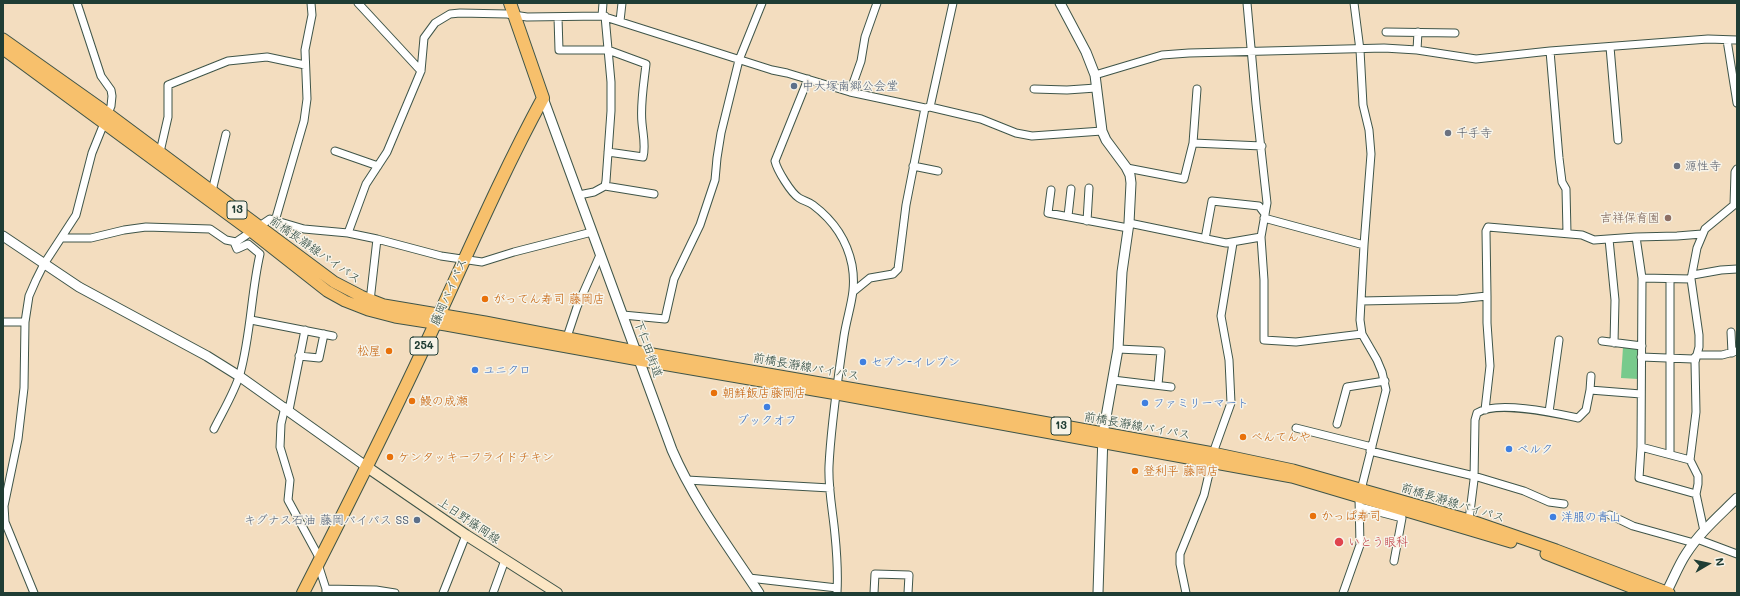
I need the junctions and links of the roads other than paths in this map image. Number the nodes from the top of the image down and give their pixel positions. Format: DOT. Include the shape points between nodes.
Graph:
graph roads {
  1 [pos="77,3"];
  2 [pos="311,3"];
  3 [pos="358,3"];
  4 [pos="510,3"];
  5 [pos="603,3"];
  6 [pos="622,3"];
  7 [pos="762,3"];
  8 [pos="877,3"];
  9 [pos="953,3"];
  10 [pos="1060,3"];
  11 [pos="1247,3"];
  12 [pos="1354,3"];
  13 [pos="513,15"];
  14 [pos="604,16"];
  15 [pos="558,17"];
  16 [pos="620,21"];
  17 [pos="1386,32"];
  18 [pos="1418,32"];
  19 [pos="1455,33"];
  20 [pos="3,39"];
  21 [pos="1727,40"];
  22 [pos="1737,40"];
  23 [pos="1610,47"];
  24 [pos="3,49"];
  25 [pos="608,50"];
  26 [pos="1360,50"];
  27 [pos="1417,50"];
  28 [pos="1251,51"];
  29 [pos="1550,51"];
  30 [pos="739,60"];
  31 [pos="305,66"];
  32 [pos="421,71"];
  33 [pos="1095,74"];
  34 [pos="808,79"];
  35 [pos="1034,88"];
  36 [pos="1096,88"];
  37 [pos="1197,89"];
  38 [pos="850,92"];
  39 [pos="543,98"];
  40 [pos="1737,103"];
  41 [pos="927,108"];
  42 [pos="106,118"];
  43 [pos="1102,131"];
  44 [pos="226,134"];
  45 [pos="1618,140"];
  46 [pos="1193,143"];
  47 [pos="1262,146"];
  48 [pos="335,151"];
  49 [pos="160,152"];
  50 [pos="608,152"];
  51 [pos="378,166"];
  52 [pos="913,166"];
  53 [pos="1127,168"];
  54 [pos="1737,169"];
  55 [pos="938,171"];
  56 [pos="605,186"];
  57 [pos="1089,188"];
  58 [pos="1071,189"];
  59 [pos="1051,190"];
  60 [pos="212,191"];
  61 [pos="654,194"];
  62 [pos="579,195"];
  63 [pos="1736,207"];
  64 [pos="1068,216"];
  65 [pos="1264,216"];
  66 [pos="275,221"];
  67 [pos="1087,221"];
  68 [pos="1128,226"];
  69 [pos="255,230"];
  70 [pos="592,232"];
  71 [pos="348,233"];
  72 [pos="1567,233"];
  73 [pos="1702,234"];
  74 [pos="3,236"];
  75 [pos="1261,237"];
  76 [pos="1636,237"];
  77 [pos="61,238"];
  78 [pos="377,239"];
  79 [pos="1205,239"];
  80 [pos="1609,239"];
  81 [pos="234,242"];
  82 [pos="1233,243"];
  83 [pos="1364,245"];
  84 [pos="600,256"];
  85 [pos="464,260"];
  86 [pos="44,264"];
  87 [pos="1737,270"];
  88 [pos="1692,277"];
  89 [pos="1642,278"];
  90 [pos="1670,280"];
  91 [pos="854,290"];
  92 [pos="1487,296"];
  93 [pos="370,301"];
  94 [pos="1361,301"];
  95 [pos="623,315"];
  96 [pos="437,319"];
  97 [pos="251,320"];
  98 [pos="3,322"];
  99 [pos="25,322"];
  100 [pos="304,330"];
  101 [pos="1731,332"];
  102 [pos="324,334"];
  103 [pos="1362,334"];
  104 [pos="333,336"];
  105 [pos="567,337"];
  106 [pos="1559,340"];
  107 [pos="1602,341"];
  108 [pos="1614,343"];
  109 [pos="1642,346"];
  110 [pos="1118,349"];
  111 [pos="1734,352"];
  112 [pos="1697,355"];
  113 [pos="300,356"];
  114 [pos="637,356"];
  115 [pos="1641,358"];
  116 [pos="1671,358"];
  117 [pos="239,376"];
  118 [pos="1591,376"];
  119 [pos="1113,380"];
  120 [pos="1385,381"];
  121 [pos="1158,385"];
  122 [pos="1171,386"];
  123 [pos="837,390"];
  124 [pos="1590,390"];
  125 [pos="1641,394"];
  126 [pos="287,409"];
  127 [pos="1485,410"];
  128 [pos="1549,412"];
  129 [pos="1337,424"];
  130 [pos="1296,428"];
  131 [pos="214,429"];
  132 [pos="1103,438"];
  133 [pos="1641,446"];
  134 [pos="1371,449"];
  135 [pos="1670,454"];
  136 [pos="1213,457"];
  137 [pos="1690,460"];
  138 [pos="367,467"];
  139 [pos="1474,476"];
  140 [pos="687,480"];
  141 [pos="830,488"];
  142 [pos="1696,494"];
  143 [pos="1360,498"];
  144 [pos="1737,498"];
  145 [pos="1564,504"];
  146 [pos="1610,515"];
  147 [pos="1469,520"];
  148 [pos="1704,531"];
  149 [pos="466,535"];
  150 [pos="1695,541"];
  151 [pos="1737,554"];
  152 [pos="505,560"];
  153 [pos="1394,561"];
  154 [pos="319,562"];
  155 [pos="749,578"];
  156 [pos="837,590"];
  157 [pos="326,591"];
  158 [pos="34,593"];
  159 [pos="303,593"];
  160 [pos="394,593"];
  161 [pos="443,593"];
  162 [pos="493,593"];
  163 [pos="557,593"];
  164 [pos="759,593"];
  165 [pos="874,593"];
  166 [pos="908,593"];
  167 [pos="1098,593"];
  168 [pos="1186,593"];
  169 [pos="1343,593"];
  170 [pos="1646,593"];
  171 [pos="1667,593"];
  1 -- 42 [label="street" via="101,76 111,90 111,106"];
  2 -- 31 [label="street" via="312,15 305,50"];
  3 -- 32 [label="street"];
  4 -- 13 [label="highway"];
  5 -- 14 [label="street"];
  6 -- 16 [label="street"];
  7 -- 30 [label="street"];
  8 -- 38 [label="street"];
  9 -- 41 [label="street"];
  10 -- 33 [label="street"];
  11 -- 28 [label="street"];
  12 -- 26 [label="street"];
  13 -- 15 [label="street"];
  13 -- 32 [label="street" via="460,12 441,19 432,26 424,38"];
  13 -- 39 [label="highway"];
  14 -- 15 [label="street"];
  14 -- 16 [label="street"];
  14 -- 25 [label="street"];
  15 -- 25 [label="street" via="559,50"];
  16 -- 30 [label="street"];
  17 -- 18 [label="street"];
  18 -- 19 [label="street"];
  18 -- 27 [label="street"];
  20 -- 42 [label="main road, 前橋長瀞線バイパス / 13"];
  21 -- 22 [label="street"];
  21 -- 23 [label="street" via="1708,39"];
  21 -- 40 [label="street"];
  23 -- 29 [label="street"];
  23 -- 45 [label="street"];
  24 -- 42 [label="main road, 前橋長瀞線バイパス / 13"];
  25 -- 50 [label="street" via="611,82"];
  25 -- 50 [label="street" via="646,64 642,100 643,157"];
  26 -- 27 [label="street"];
  26 -- 28 [label="street"];
  26 -- 83 [label="street" via="1363,105 1371,154"];
  27 -- 29 [label="street" via="1476,59"];
  28 -- 33 [label="street" via="1162,55"];
  28 -- 47 [label="street"];
  29 -- 72 [label="street" via="1562,182 1566,189"];
  30 -- 34 [label="street"];
  30 -- 95 [label="street" via="721,133 715,180 700,225 674,279 665,319"];
  31 -- 49 [label="street" via="267,57 228,61 168,85 168,117"];
  31 -- 66 [label="street" via="307,99 304,121"];
  32 -- 51 [label="street" via="387,152"];
  33 -- 36 [label="street"];
  34 -- 38 [label="street"];
  34 -- 91 [label="street" via="775,161 776,168 799,198 812,204 825,215 844,240 852,264"];
  35 -- 36 [label="street"];
  36 -- 43 [label="street"];
  37 -- 46 [label="street"];
  38 -- 41 [label="street"];
  39 -- 62 [label="street, 下仁田街道"];
  39 -- 85 [label="highway, 藤岡バイパス / 254"];
  41 -- 43 [label="street" via="981,118 1016,133 1032,136"];
  41 -- 52 [label="street"];
  42 -- 49 [label="main road, 前橋長瀞線バイパス / 13"];
  42 -- 69 [label="main road, 前橋長瀞線バイパス / 13"];
  42 -- 77 [label="street" via="92,153 76,214"];
  43 -- 53 [label="street"];
  44 -- 60 [label="street"];
  46 -- 47 [label="street"];
  46 -- 53 [label="street" via="1184,179"];
  47 -- 65 [label="street" via="1267,203"];
  48 -- 51 [label="street"];
  49 -- 60 [label="main road, 前橋長瀞線バイパス / 13"];
  50 -- 56 [label="street"];
  51 -- 71 [label="street" via="366,184"];
  52 -- 55 [label="street"];
  52 -- 91 [label="street" via="898,270 892,274 870,278"];
  53 -- 68 [label="street" via="1131,183"];
  54 -- 63 [label="street"];
  56 -- 61 [label="street"];
  56 -- 62 [label="street" via="594,192"];
  57 -- 67 [label="street"];
  58 -- 64 [label="street"];
  59 -- 64 [label="street" via="1048,213"];
  60 -- 69 [label="main road, 前橋長瀞線バイパス / 13"];
  62 -- 70 [label="street, 下仁田街道"];
  63 -- 73 [label="street" via="1705,229"];
  64 -- 67 [label="street"];
  65 -- 75 [label="street"];
  65 -- 79 [label="street" via="1260,206 1212,201"];
  65 -- 83 [label="street"];
  66 -- 69 [label="street" via="268,220"];
  66 -- 71 [label="street" via="304,229"];
  67 -- 68 [label="street"];
  68 -- 79 [label="street"];
  68 -- 110 [label="street" via="1122,272"];
  69 -- 81 [label="street"];
  69 -- 93 [label="main road, 前橋長瀞線バイパス / 13" via="342,287"];
  69 -- 96 [label="main road, 前橋長瀞線バイパス / 13" via="336,297 381,314"];
  70 -- 84 [label="street, 下仁田街道"];
  70 -- 85 [label="street" via="482,262"];
  71 -- 78 [label="street"];
  72 -- 80 [label="street" via="1594,240"];
  72 -- 92 [label="street" via="1488,227"];
  73 -- 76 [label="street"];
  73 -- 88 [label="street"];
  74 -- 86 [label="street"];
  75 -- 82 [label="street"];
  75 -- 103 [label="street" via="1264,340 1296,342"];
  76 -- 80 [label="street"];
  76 -- 89 [label="street"];
  77 -- 81 [label="street" via="91,238 146,226 210,229 226,240"];
  77 -- 86 [label="street"];
  78 -- 85 [label="street"];
  78 -- 93 [label="street"];
  79 -- 82 [label="street"];
  80 -- 108 [label="street" via="1616,300"];
  81 -- 97 [label="street" via="237,249 248,244 260,254"];
  82 -- 136 [label="street" via="1221,316 1230,360 1230,402"];
  83 -- 94 [label="street"];
  84 -- 95 [label="street, 下仁田街道"];
  84 -- 105 [label="street" via="577,307"];
  85 -- 96 [label="highway, 藤岡バイパス / 254"];
  86 -- 99 [label="street" via="29,296"];
  86 -- 117 [label="street" via="80,287"];
  87 -- 88 [label="street" via="1721,270"];
  88 -- 90 [label="street"];
  88 -- 112 [label="street" via="1699,335"];
  89 -- 90 [label="street"];
  89 -- 109 [label="street"];
  90 -- 116 [label="street"];
  91 -- 123 [label="street" via="845,331"];
  92 -- 94 [label="street"];
  92 -- 127 [label="street" via="1486,323 1490,366"];
  93 -- 96 [label="main road, 前橋長瀞線バイパス / 13"];
  94 -- 103 [label="street"];
  95 -- 114 [label="street, 下仁田街道"];
  96 -- 105 [label="main road, 前橋長瀞線バイパス / 13"];
  96 -- 114 [label="main road, 前橋長瀞線バイパス / 13"];
  96 -- 138 [label="highway, 藤岡バイパス / 254"];
  97 -- 100 [label="street"];
  97 -- 117 [label="street"];
  98 -- 99 [label="street"];
  99 -- 158 [label="street" via="25,365 18,439 4,506 5,522"];
  100 -- 102 [label="street"];
  100 -- 113 [label="street"];
  101 -- 111 [label="street"];
  102 -- 104 [label="street"];
  102 -- 113 [label="street" via="319,358"];
  103 -- 120 [label="street" via="1377,360"];
  105 -- 114 [label="main road, 前橋長瀞線バイパス / 13"];
  106 -- 128 [label="street"];
  107 -- 108 [label="street"];
  108 -- 109 [label="street"];
  109 -- 115 [label="street"];
  110 -- 119 [label="street"];
  110 -- 121 [label="street" via="1161,351"];
  111 -- 112 [label="street"];
  112 -- 116 [label="street" via="1692,359"];
  112 -- 137 [label="street" via="1696,412"];
  113 -- 126 [label="street"];
  114 -- 123 [label="main road, 前橋長瀞線バイパス / 13"];
  114 -- 140 [label="street, 下仁田街道" via="672,450"];
  115 -- 116 [label="street"];
  115 -- 125 [label="street"];
  116 -- 135 [label="street"];
  117 -- 126 [label="street"];
  117 -- 131 [label="street"];
  118 -- 124 [label="street"];
  119 -- 121 [label="street"];
  119 -- 132 [label="street"];
  120 -- 129 [label="street" via="1347,387"];
  120 -- 134 [label="street" via="1386,390"];
  121 -- 122 [label="street"];
  123 -- 132 [label="main road, 前橋長瀞線バイパス / 13"];
  123 -- 141 [label="street" via="829,466"];
  124 -- 125 [label="street"];
  124 -- 128 [label="street" via="1586,410 1578,418"];
  125 -- 133 [label="street"];
  126 -- 138 [label="street"];
  126 -- 154 [label="street" via="281,424 280,447 290,480 288,500"];
  127 -- 128 [label="street" via="1520,408"];
  127 -- 139 [label="street" via="1477,413 1475,420"];
  130 -- 134 [label="street"];
  132 -- 136 [label="main road, 前橋長瀞線バイパス / 13"];
  132 -- 167 [label="street"];
  133 -- 135 [label="street"];
  133 -- 142 [label="street" via="1639,478"];
  134 -- 139 [label="street"];
  134 -- 143 [label="street"];
  135 -- 137 [label="street"];
  136 -- 143 [label="main road, 前橋長瀞線バイパス / 13" via="1293,470"];
  136 -- 168 [label="street" via="1204,495 1180,554"];
  137 -- 142 [label="street" via="1698,476"];
  138 -- 149 [label="main road, 上日野藤岡線"];
  138 -- 154 [label="highway, 藤岡バイパス / 254"];
  139 -- 145 [label="street" via="1524,491 1549,502"];
  139 -- 147 [label="street"];
  140 -- 141 [label="street"];
  140 -- 155 [label="street, 下仁田街道"];
  141 -- 156 [label="street" via="838,571"];
  142 -- 148 [label="street"];
  143 -- 147 [label="main road, 前橋長瀞線バイパス / 13"];
  143 -- 153 [label="street" via="1402,518"];
  143 -- 169 [label="street" via="1360,545"];
  143 -- 170 [label="main road, 前橋長瀞線バイパス / 13" via="1518,544"];
  144 -- 148 [label="street"];
  146 -- 150 [label="street" via="1633,526"];
  147 -- 171 [label="main road, 前橋長瀞線バイパス / 13"];
  148 -- 150 [label="street"];
  149 -- 152 [label="main road, 上日野藤岡線"];
  149 -- 161 [label="street"];
  150 -- 151 [label="street"];
  150 -- 171 [label="street" via="1685,555"];
  152 -- 162 [label="street"];
  152 -- 163 [label="main road, 上日野藤岡線"];
  154 -- 157 [label="street"];
  154 -- 159 [label="highway, 藤岡バイパス / 254"];
  155 -- 156 [label="street"];
  155 -- 164 [label="street, 下仁田街道"];
  157 -- 160 [label="street" via="376,590"];
  165 -- 166 [label="street" via="875,574 882,574 909,575"];
}
